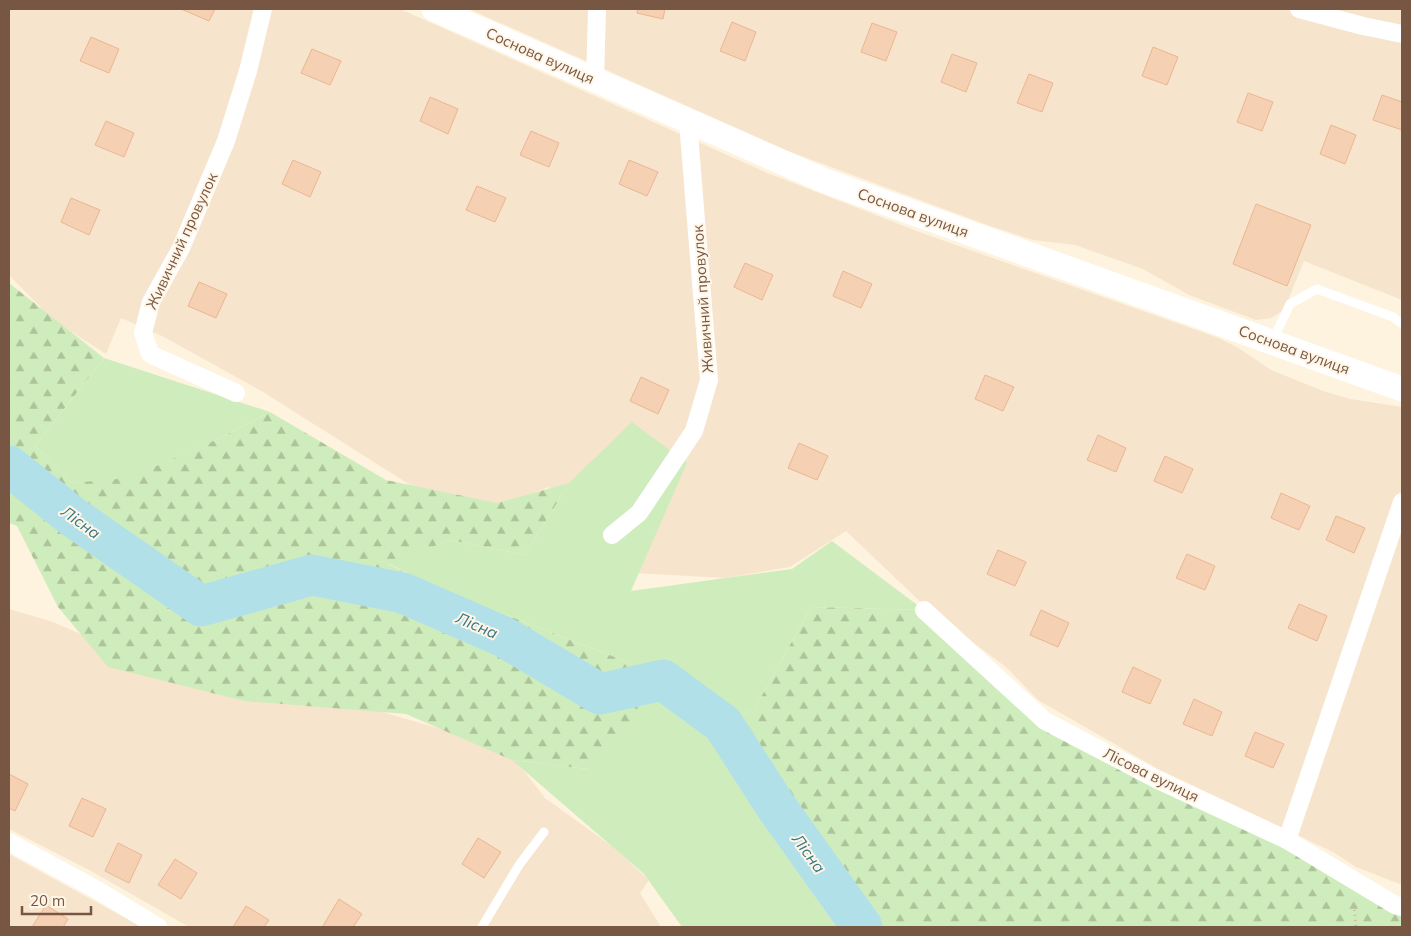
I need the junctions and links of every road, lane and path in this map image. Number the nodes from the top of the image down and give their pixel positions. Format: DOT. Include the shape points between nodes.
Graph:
graph roads {
  1 [pos="263,9"];
  2 [pos="434,9"];
  3 [pos="597,9"];
  4 [pos="1299,9"];
  5 [pos="1402,34"];
  6 [pos="595,81"];
  7 [pos="688,122"];
  8 [pos="1402,324"];
  9 [pos="1272,342"];
  10 [pos="1402,389"];
  11 [pos="236,393"];
  12 [pos="1402,502"];
  13 [pos="612,535"];
  14 [pos="924,610"];
  15 [pos="544,832"];
  16 [pos="1287,840"];
  17 [pos="9,842"];
  18 [pos="1402,907"];
  19 [pos="158,927"];
  20 [pos="482,927"];
  1 -- 11 [label="street, Живичний провулок" via="226,141 181,248 151,302 143,333 150,354"];
  2 -- 6 [label="street, Соснова вулиця"];
  3 -- 6 [label="street"];
  4 -- 5 [label="street"];
  6 -- 7 [label="street, Соснова вулиця"];
  7 -- 9 [label="street, Соснова вулиця" via="833,184"];
  7 -- 13 [label="street, Живичний провулок" via="709,380 694,432 638,513"];
  8 -- 9 [label="lane" via="1393,317 1317,289 1290,304"];
  9 -- 10 [label="street, Соснова вулиця"];
  12 -- 16 [label="street"];
  14 -- 16 [label="street, Лісова вулиця" via="1045,722 1156,779"];
  15 -- 20 [label="lane" via="519,865"];
  16 -- 18 [label="street, Лісова вулиця"];
  17 -- 19 [label="street" via="100,891"];
}
